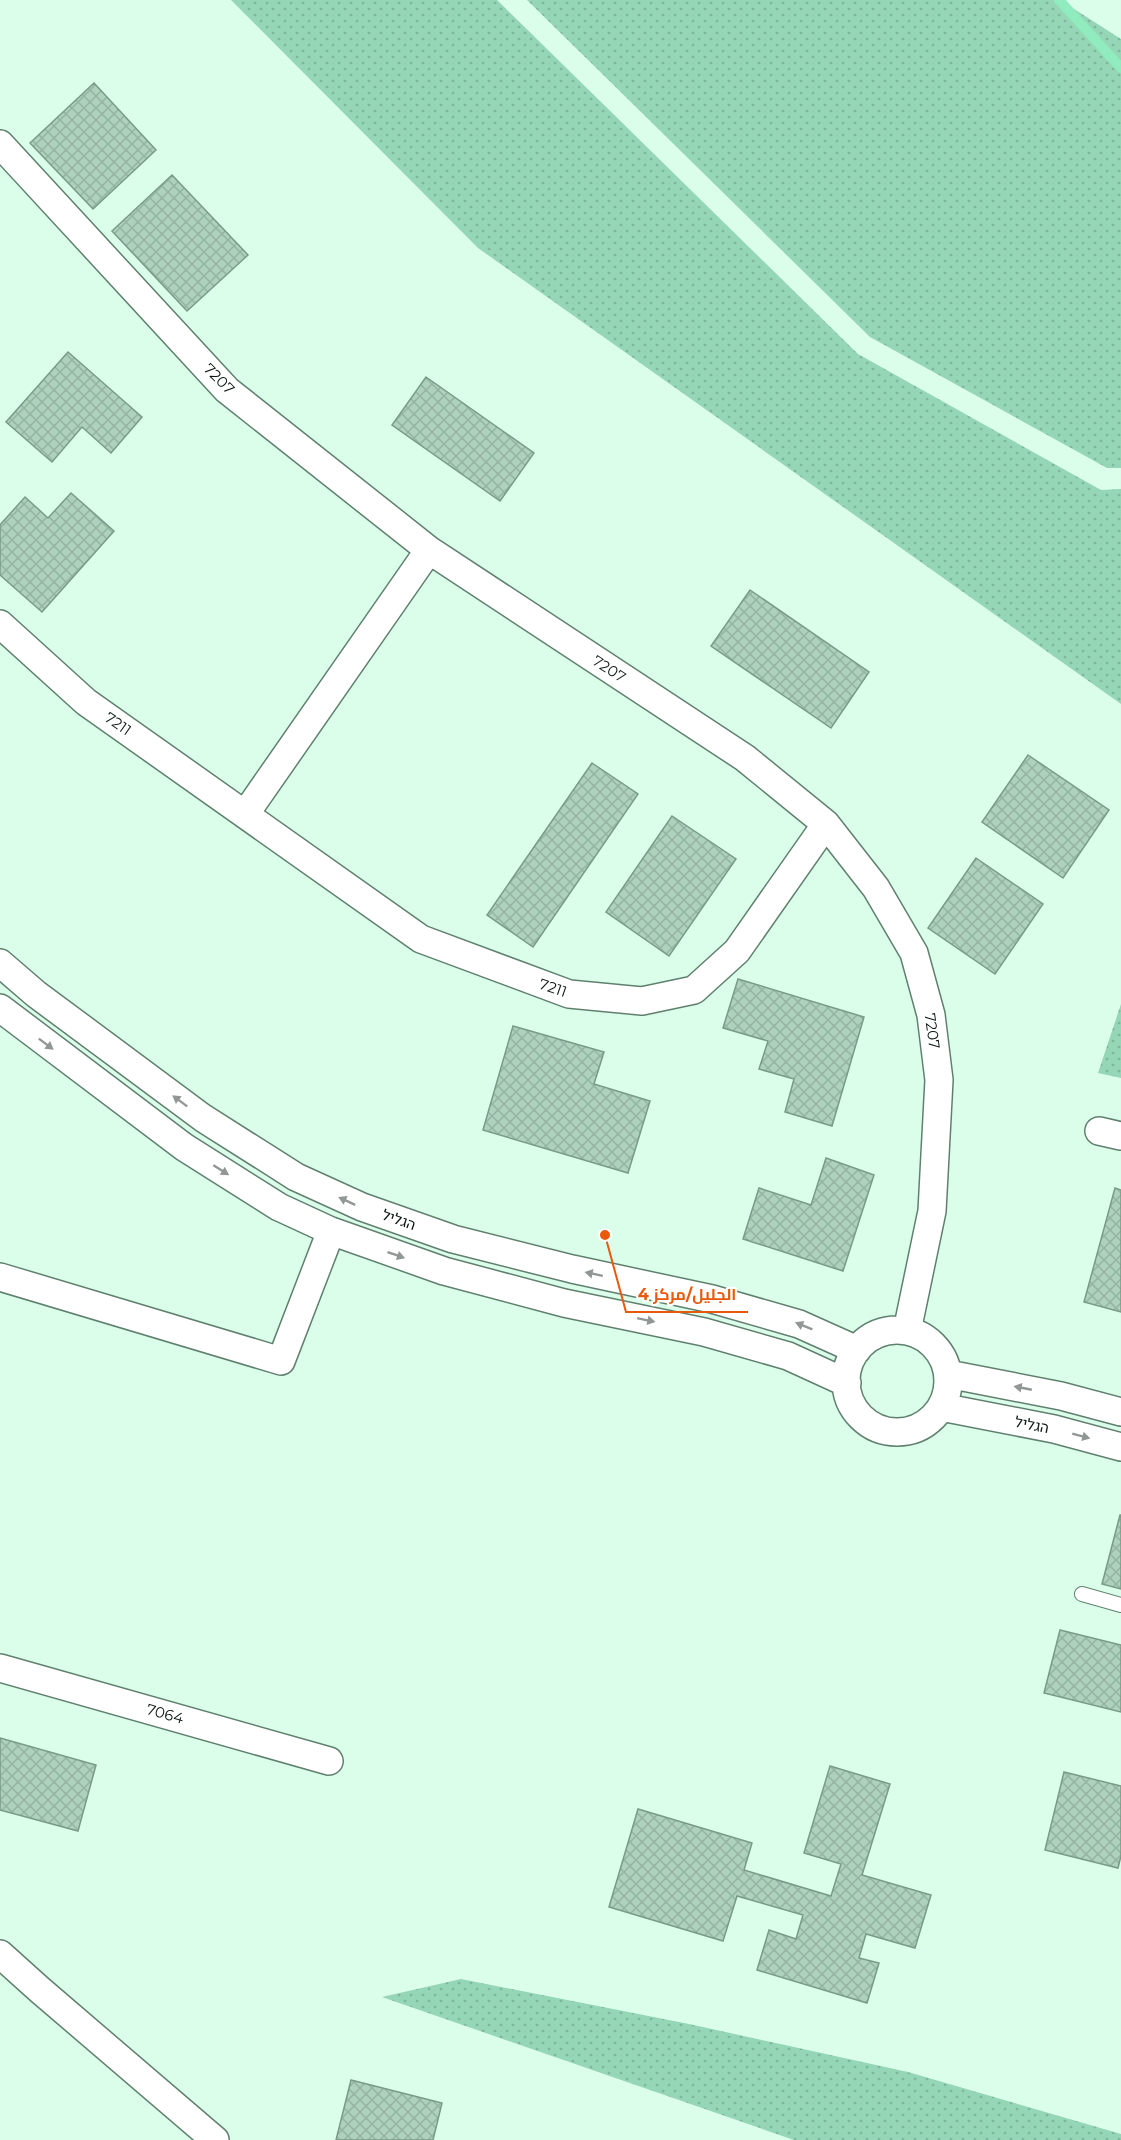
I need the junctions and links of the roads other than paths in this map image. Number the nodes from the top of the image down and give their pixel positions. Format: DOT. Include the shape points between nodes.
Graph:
graph roads {
  1 [pos="0,144"];
  2 [pos="429,550"];
  3 [pos="0,624"];
  4 [pos="246,813"];
  5 [pos="826,824"];
  6 [pos="0,963"];
  7 [pos="0,1008"];
  8 [pos="331,1231"];
  9 [pos="0,1277"];
  10 [pos="907,1331"];
  11 [pos="857,1350"];
  12 [pos="948,1374"];
  13 [pos="847,1383"];
  14 [pos="941,1407"];
  15 [pos="1121,1412"];
  16 [pos="1121,1447"];
  17 [pos="1082,1594"];
  18 [pos="1121,1605"];
  19 [pos="0,1668"];
  20 [pos="329,1761"];
  21 [pos="0,1954"];
  22 [pos="215,2140"];
  1 -- 2 [label="street, 7207" via="227,390"];
  2 -- 4 [label="street"];
  2 -- 5 [label="street, 7207" via="745,758"];
  3 -- 4 [label="street, 7211" via="86,702"];
  4 -- 5 [label="street, 7211" via="421,939 569,994 642,1001 694,990 737,951"];
  5 -- 10 [label="street, 7207" via="876,888 914,953 931,1015 939,1080 932,1211"];
  11 -- 6 [label="street, הגליל, one-way" via="800,1324 712,1299 453,1239 362,1208 296,1177 203,1118"];
  7 -- 8 [label="street, one-way" via="184,1147 279,1207"];
  8 -- 9 [label="street" via="281,1361"];
  8 -- 13 [label="street, one-way" via="444,1271 704,1332 788,1356"];
  10 -- 11 [label="street" via="887,1330 869,1338"];
  10 -- 12 [label="street" via="925,1338 940,1352"];
  11 -- 13 [label="street" via="847,1371"];
  12 -- 14 [label="street" via="948,1390"];
  15 -- 12 [label="street, one-way"];
  13 -- 14 [label="street" via="855,1410 869,1424 887,1431 907,1431 926,1424"];
  14 -- 16 [label="street, הגליל, one-way" via="1054,1429"];
  17 -- 18 [label="lane"];
  19 -- 20 [label="street, 7064"];
  21 -- 22 [label="street"];
}
